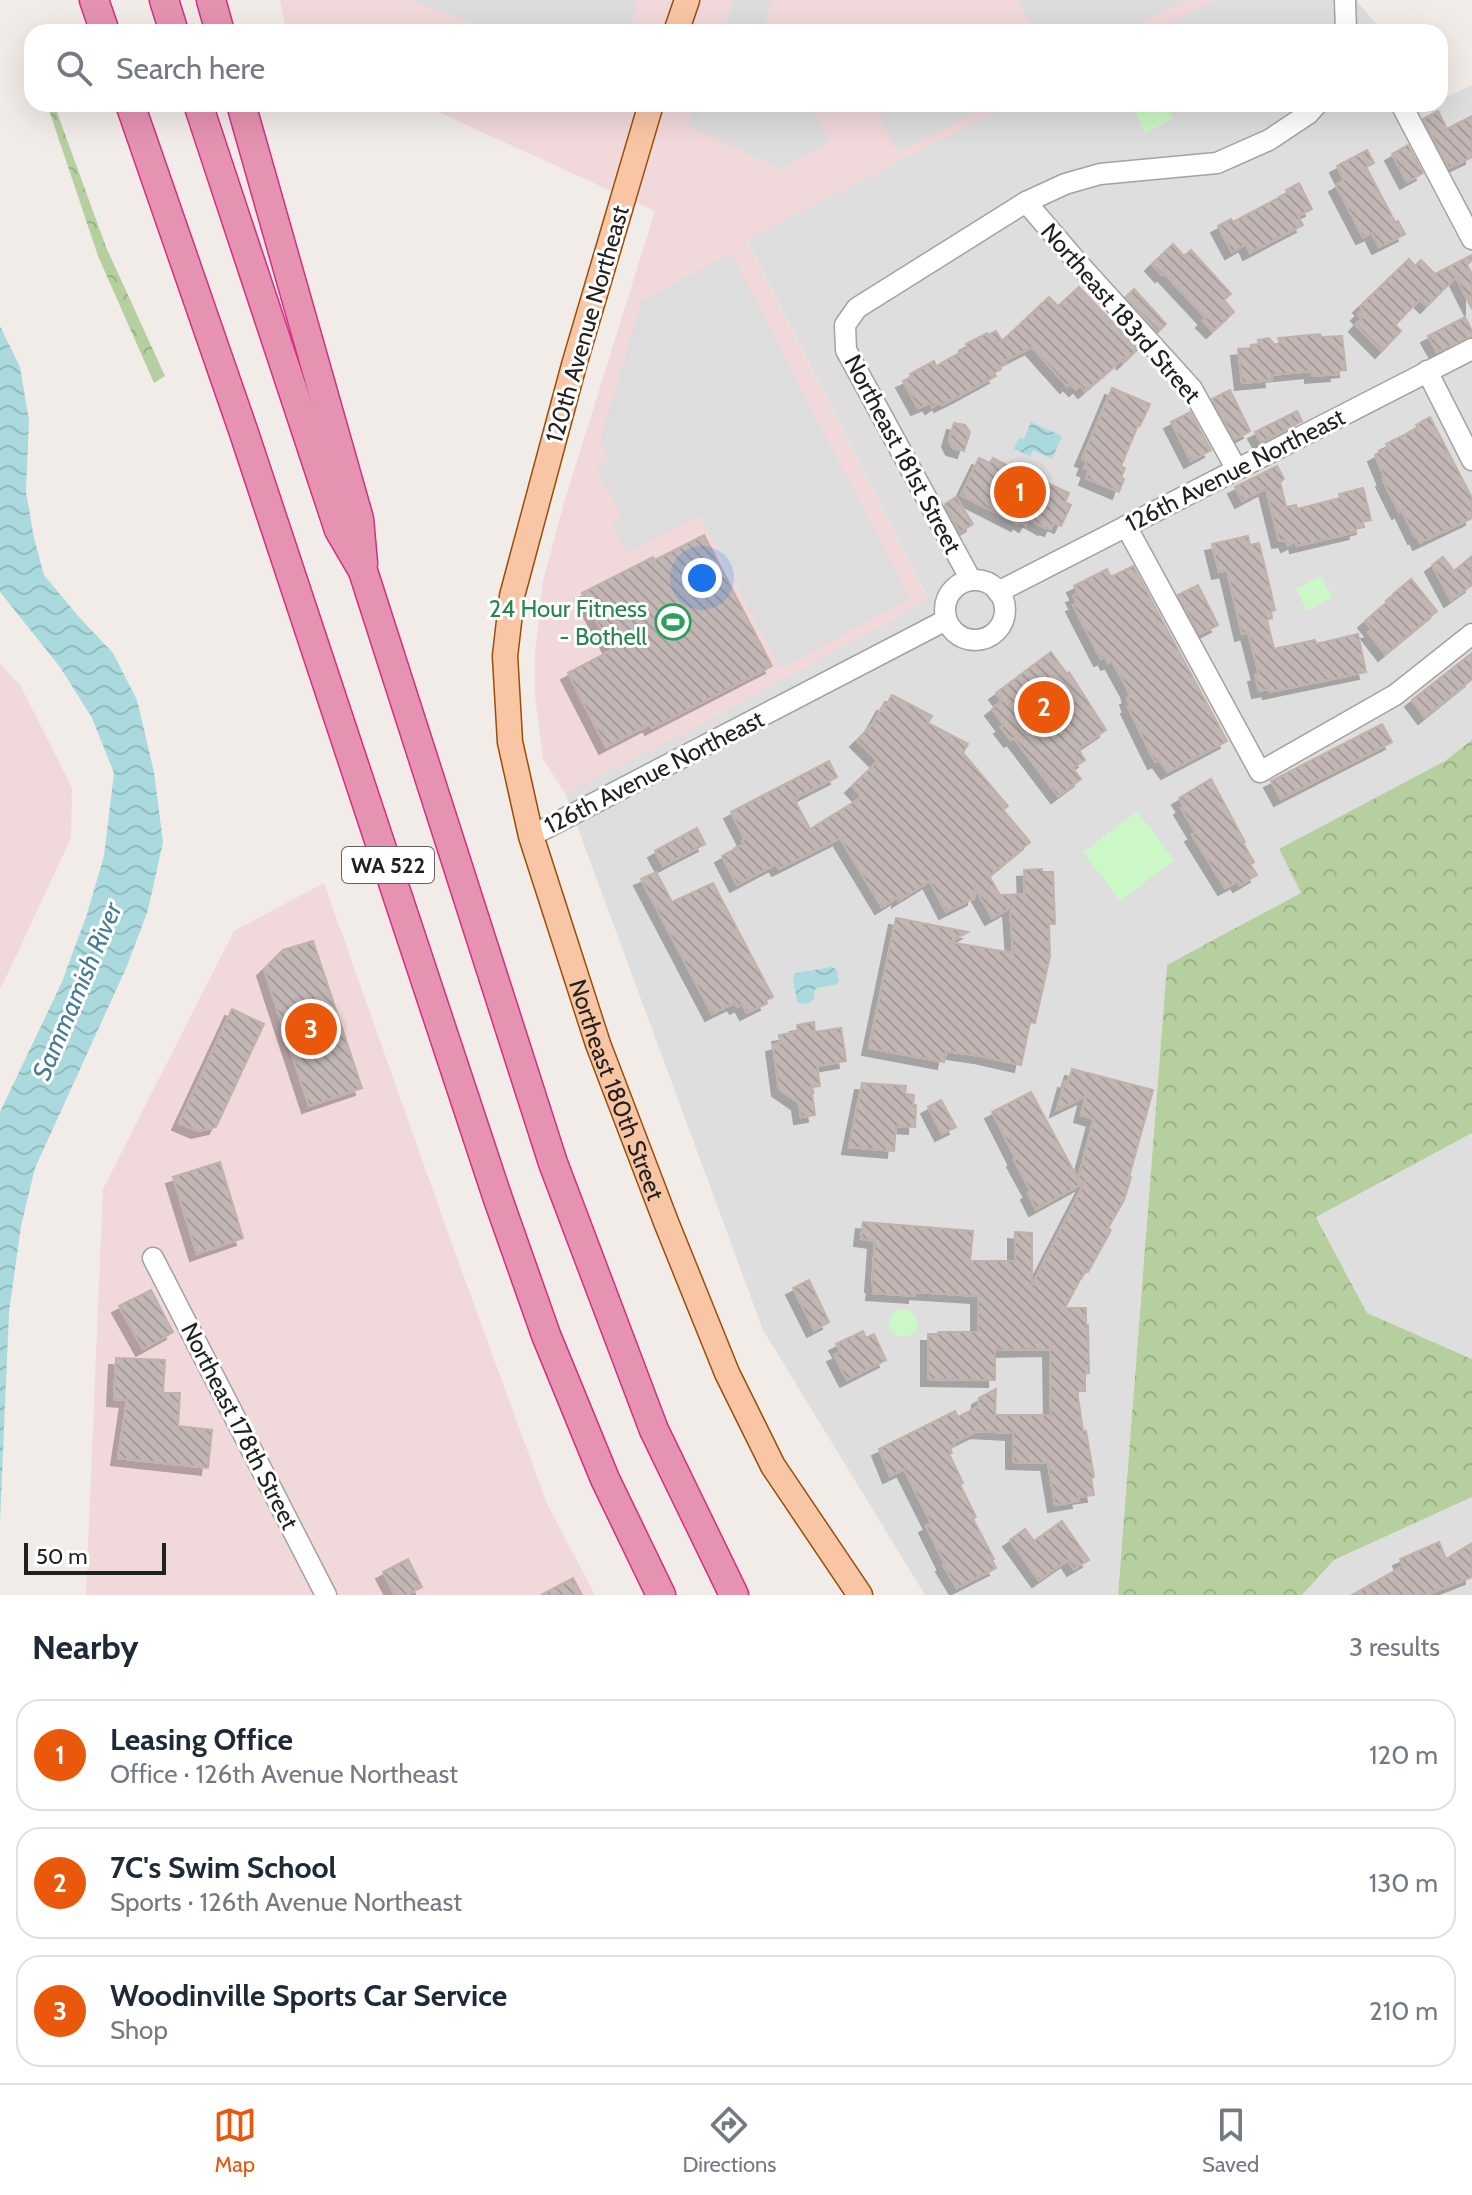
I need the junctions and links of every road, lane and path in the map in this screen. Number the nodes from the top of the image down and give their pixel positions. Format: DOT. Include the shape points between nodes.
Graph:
graph roads {
  1 [pos="94,0"];
  2 [pos="164,0"];
  3 [pos="211,0"];
  4 [pos="687,0"];
  5 [pos="1345,0"];
  6 [pos="102,24"];
  7 [pos="172,24"];
  8 [pos="218,24"];
  9 [pos="679,24"];
  10 [pos="1346,24"];
  11 [pos="133,112"];
  12 [pos="201,112"];
  13 [pos="243,112"];
  14 [pos="649,112"];
  15 [pos="1310,112"];
  16 [pos="1406,112"];
  17 [pos="1026,202"];
  18 [pos="1464,202"];
  19 [pos="1472,239"];
  20 [pos="1472,349"];
  21 [pos="1427,371"];
  22 [pos="1472,460"];
  23 [pos="1236,468"];
  24 [pos="1126,526"];
  25 [pos="525,544"];
  26 [pos="363,571"];
  27 [pos="971,580"];
  28 [pos="998,592"];
  29 [pos="946,620"];
  30 [pos="1472,634"];
  31 [pos="531,836"];
  32 [pos="153,1258"];
  33 [pos="326,1595"];
  34 [pos="661,1595"];
  35 [pos="734,1595"];
  36 [pos="860,1595"];
  1 -- 6 [label="highway"];
  2 -- 7 [label="highway"];
  3 -- 8 [label="highway"];
  4 -- 9 [label="main road"];
  5 -- 10 [label="street"];
  11 -- 34 [label="highway, WA 522" via="546,1335 605,1479"];
  12 -- 26 [label="highway, WA 522" via="339,530"];
  13 -- 26 [label="highway" via="359,519"];
  14 -- 25 [label="main road, 120th Avenue Northeast"];
  15 -- 17 [label="street" via="1269,140 1217,163 1100,174"];
  16 -- 18 [label="street"];
  17 -- 23 [label="street, Northeast 183rd Street" via="1192,389"];
  17 -- 27 [label="street, Northeast 181st Street" via="857,308 845,325 846,350"];
  18 -- 19 [label="street"];
  20 -- 21 [label="street, 126th Avenue Northeast"];
  21 -- 22 [label="street"];
  21 -- 23 [label="street, 126th Avenue Northeast"];
  23 -- 24 [label="street, 126th Avenue Northeast"];
  24 -- 28 [label="street, 126th Avenue Northeast"];
  24 -- 30 [label="street" via="1260,772 1395,695"];
  25 -- 31 [label="main road, Northeast 180th Street" via="505,656 510,742"];
  26 -- 35 [label="highway, WA 522" via="553,1163 654,1430"];
  27 -- 28 [label="street" via="987,582"];
  27 -- 29 [label="street" via="950,593"];
  28 -- 29 [label="street" via="1005,613 992,635 963,638"];
  29 -- 31 [label="street, 126th Avenue Northeast"];
  31 -- 36 [label="main road, Northeast 180th Street" via="598,1044 727,1373 773,1466"];
  32 -- 33 [label="street, Northeast 178th Street"];
}
